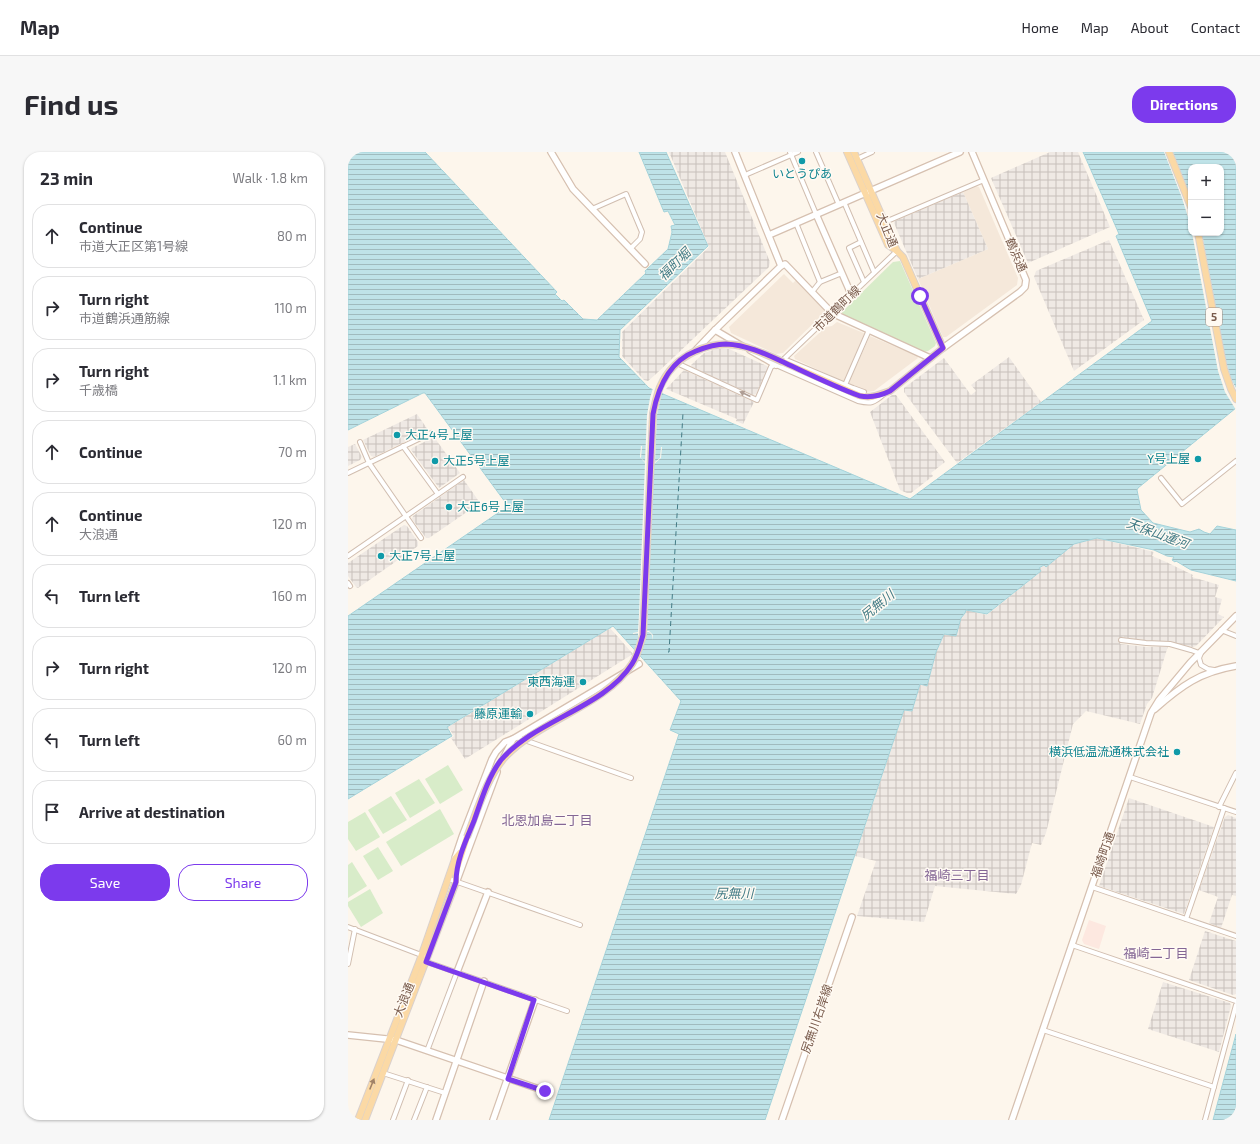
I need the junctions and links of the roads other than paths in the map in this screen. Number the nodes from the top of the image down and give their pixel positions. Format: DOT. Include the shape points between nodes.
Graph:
graph roads {
  1 [pos="552,152"];
  2 [pos="735,152"];
  3 [pos="798,152"];
  4 [pos="816,152"];
  5 [pos="847,152"];
  6 [pos="854,152"];
  7 [pos="872,152"];
  8 [pos="960,152"];
  9 [pos="972,152"];
  10 [pos="1169,152"];
  11 [pos="790,154"];
  12 [pos="857,159"];
  13 [pos="745,175"];
  14 [pos="984,180"];
  15 [pos="868,192"];
  16 [pos="1188,200"];
  17 [pos="842,203"];
  18 [pos="592,209"];
  19 [pos="816,214"];
  20 [pos="884,222"];
  21 [pos="796,223"];
  22 [pos="769,235"];
  23 [pos="1199,236"];
  24 [pos="861,242"];
  25 [pos="630,249"];
  26 [pos="897,251"];
  27 [pos="644,264"];
  28 [pos="781,266"];
  29 [pos="874,272"];
  30 [pos="842,273"];
  31 [pos="820,282"];
  32 [pos="864,282"];
  33 [pos="812,292"];
  34 [pos="851,294"];
  35 [pos="832,313"];
  36 [pos="715,330"];
  37 [pos="869,330"];
  38 [pos="943,348"];
  39 [pos="930,358"];
  40 [pos="784,359"];
  41 [pos="681,365"];
  42 [pos="776,365"];
  43 [pos="845,385"];
  44 [pos="864,392"];
  45 [pos="885,393"];
  46 [pos="1236,399"];
  47 [pos="431,433"];
  48 [pos="360,442"];
  49 [pos="404,446"];
  50 [pos="1236,461"];
  51 [pos="369,463"];
  52 [pos="348,473"];
  53 [pos="463,477"];
  54 [pos="1161,478"];
  55 [pos="438,494"];
  56 [pos="406,516"];
  57 [pos="421,538"];
  58 [pos="348,556"];
  59 [pos="1236,616"];
  60 [pos="1222,630"];
  61 [pos="1236,636"];
  62 [pos="1121,640"];
  63 [pos="1201,651"];
  64 [pos="639,664"];
  65 [pos="1236,666"];
  66 [pos="1216,670"];
  67 [pos="1151,713"];
  68 [pos="514,738"];
  69 [pos="492,759"];
  70 [pos="498,767"];
  71 [pos="1236,773"];
  72 [pos="1130,777"];
  73 [pos="631,778"];
  74 [pos="1222,807"];
  75 [pos="1236,812"];
  76 [pos="463,849"];
  77 [pos="455,859"];
  78 [pos="449,879"];
  79 [pos="456,882"];
  80 [pos="1092,887"];
  81 [pos="488,892"];
  82 [pos="852,918"];
  83 [pos="1186,919"];
  84 [pos="580,925"];
  85 [pos="348,927"];
  86 [pos="355,929"];
  87 [pos="1236,936"];
  88 [pos="1072,945"];
  89 [pos="423,958"];
  90 [pos="348,964"];
  91 [pos="457,972"];
  92 [pos="484,981"];
  93 [pos="534,1000"];
  94 [pos="1236,1001"];
  95 [pos="1236,1006"];
  96 [pos="568,1011"];
  97 [pos="1043,1030"];
  98 [pos="348,1035"];
  99 [pos="389,1039"];
  100 [pos="396,1040"];
  101 [pos="427,1051"];
  102 [pos="456,1061"];
  103 [pos="383,1073"];
  104 [pos="508,1079"];
  105 [pos="408,1080"];
  106 [pos="427,1087"];
  107 [pos="1214,1087"];
  108 [pos="545,1091"];
  109 [pos="445,1093"];
  110 [pos="358,1120"];
  111 [pos="365,1120"];
  112 [pos="393,1120"];
  113 [pos="414,1120"];
  114 [pos="436,1120"];
  115 [pos="493,1120"];
  116 [pos="782,1120"];
  117 [pos="1012,1120"];
  118 [pos="1205,1120"];
  1 -- 18 [label="street" via="573,189"];
  2 -- 13 [label="street"];
  3 -- 11 [label="street"];
  4 -- 17 [label="street"];
  5 -- 15 [label="main road, 大正通"];
  6 -- 12 [label="main road, 大正通"];
  7 -- 12 [label="street"];
  8 -- 15 [label="street"];
  9 -- 14 [label="street, 鶴浜通"];
  10 -- 16 [label="main road"];
  11 -- 13 [label="street"];
  11 -- 19 [label="street"];
  12 -- 15 [label="main road, 大正通"];
  13 -- 22 [label="street"];
  14 -- 20 [label="street"];
  14 -- 38 [label="street, 鶴浜通" via="1026,280 1025,287"];
  15 -- 17 [label="street"];
  15 -- 20 [label="main road, 大正通"];
  15 -- 26 [label="main road, 大正通" via="888,245"];
  17 -- 19 [label="street"];
  17 -- 24 [label="street"];
  18 -- 25 [label="street"];
  18 -- 25 [label="street" via="626,194 642,232 640,239"];
  19 -- 21 [label="street"];
  19 -- 30 [label="street"];
  20 -- 26 [label="main road, 大正通"];
  21 -- 22 [label="street"];
  21 -- 31 [label="street"];
  22 -- 28 [label="street"];
  23 -- 46 [label="main road, 5" via="1224,369"];
  24 -- 29 [label="street"];
  24 -- 32 [label="street" via="849,248"];
  25 -- 27 [label="street"];
  26 -- 29 [label="street, 市道鶴町線"];
  26 -- 38 [label="main road" via="903,257"];
  28 -- 33 [label="street" via="785,264"];
  28 -- 36 [label="street"];
  29 -- 32 [label="street, 市道鶴町線"];
  30 -- 31 [label="street"];
  30 -- 34 [label="street"];
  31 -- 33 [label="street"];
  32 -- 34 [label="street, 市道鶴町線"];
  33 -- 35 [label="street"];
  34 -- 35 [label="street, 市道鶴町線"];
  35 -- 37 [label="street"];
  35 -- 40 [label="street, 市道鶴町線"];
  36 -- 41 [label="street"];
  36 -- 42 [label="street"];
  37 -- 39 [label="street"];
  37 -- 43 [label="street"];
  38 -- 39 [label="main road"];
  39 -- 45 [label="main road"];
  40 -- 42 [label="street, 市道鶴町線"];
  40 -- 43 [label="street"];
  42 -- 41 [label="street, 市道鶴町線, one-way" via="771,368 757,400"];
  42 -- 45 [label="street" via="858,401 875,402"];
  43 -- 44 [label="street"];
  45 -- 76 [label="main road, 大浪通, bridge" via="869,397 852,393 763,353 726,344 710,346 692,353 672,369 660,386 653,414 643,635 639,651 628,670 610,687 531,736 501,761 492,776"];
  47 -- 49 [label="street"];
  48 -- 51 [label="street"];
  49 -- 51 [label="street"];
  49 -- 55 [label="street"];
  50 -- 54 [label="street" via="1182,504"];
  51 -- 52 [label="street"];
  51 -- 56 [label="street"];
  53 -- 55 [label="street"];
  55 -- 56 [label="street"];
  56 -- 57 [label="street"];
  56 -- 58 [label="street"];
  59 -- 60 [label="street, 福崎町通"];
  60 -- 61 [label="street"];
  60 -- 63 [label="street, 福崎町通"];
  62 -- 63 [label="street" via="1170,644"];
  63 -- 66 [label="street" via="1201,665"];
  63 -- 67 [label="street, 福崎町通"];
  64 -- 68 [label="street"];
  65 -- 66 [label="street"];
  66 -- 67 [label="street" via="1179,688"];
  67 -- 72 [label="street, 福崎町通"];
  68 -- 69 [label="street" via="505,742"];
  68 -- 70 [label="street"];
  68 -- 73 [label="street"];
  69 -- 70 [label="street"];
  69 -- 77 [label="street"];
  70 -- 79 [label="street"];
  71 -- 74 [label="street"];
  72 -- 74 [label="street"];
  72 -- 80 [label="street, 福崎町通"];
  74 -- 75 [label="street"];
  74 -- 83 [label="street"];
  76 -- 77 [label="main road"];
  76 -- 79 [label="main road, 大浪通" via="456,871"];
  77 -- 78 [label="main road, 大浪通"];
  78 -- 79 [label="street"];
  78 -- 89 [label="main road, 大浪通"];
  79 -- 81 [label="street"];
  79 -- 89 [label="main road, 大浪通"];
  80 -- 83 [label="street"];
  80 -- 88 [label="street, 福崎町通"];
  81 -- 84 [label="street"];
  81 -- 91 [label="street"];
  82 -- 116 [label="street, 尻無川右岸線"];
  83 -- 87 [label="street"];
  85 -- 86 [label="street"];
  86 -- 89 [label="street"];
  86 -- 90 [label="street"];
  88 -- 94 [label="street"];
  88 -- 97 [label="street, 福崎町通"];
  89 -- 91 [label="street"];
  89 -- 99 [label="main road, 大浪通"];
  89 -- 100 [label="main road, 大浪通"];
  91 -- 92 [label="street"];
  91 -- 101 [label="street"];
  92 -- 93 [label="street"];
  92 -- 102 [label="street"];
  93 -- 96 [label="street"];
  93 -- 104 [label="street"];
  95 -- 107 [label="street"];
  97 -- 107 [label="street"];
  97 -- 117 [label="street, 福崎町通"];
  98 -- 99 [label="street"];
  99 -- 100 [label="street"];
  110 -- 99 [label="main road, 大浪通, one-way"];
  100 -- 101 [label="street"];
  100 -- 103 [label="main road, 大浪通"];
  101 -- 102 [label="street"];
  102 -- 104 [label="street"];
  102 -- 109 [label="street"];
  103 -- 105 [label="street"];
  103 -- 111 [label="main road, 大浪通"];
  104 -- 108 [label="street"];
  104 -- 115 [label="street"];
  105 -- 106 [label="street"];
  105 -- 112 [label="street"];
  106 -- 109 [label="street"];
  106 -- 113 [label="street"];
  107 -- 118 [label="street"];
  109 -- 114 [label="street"];
}
